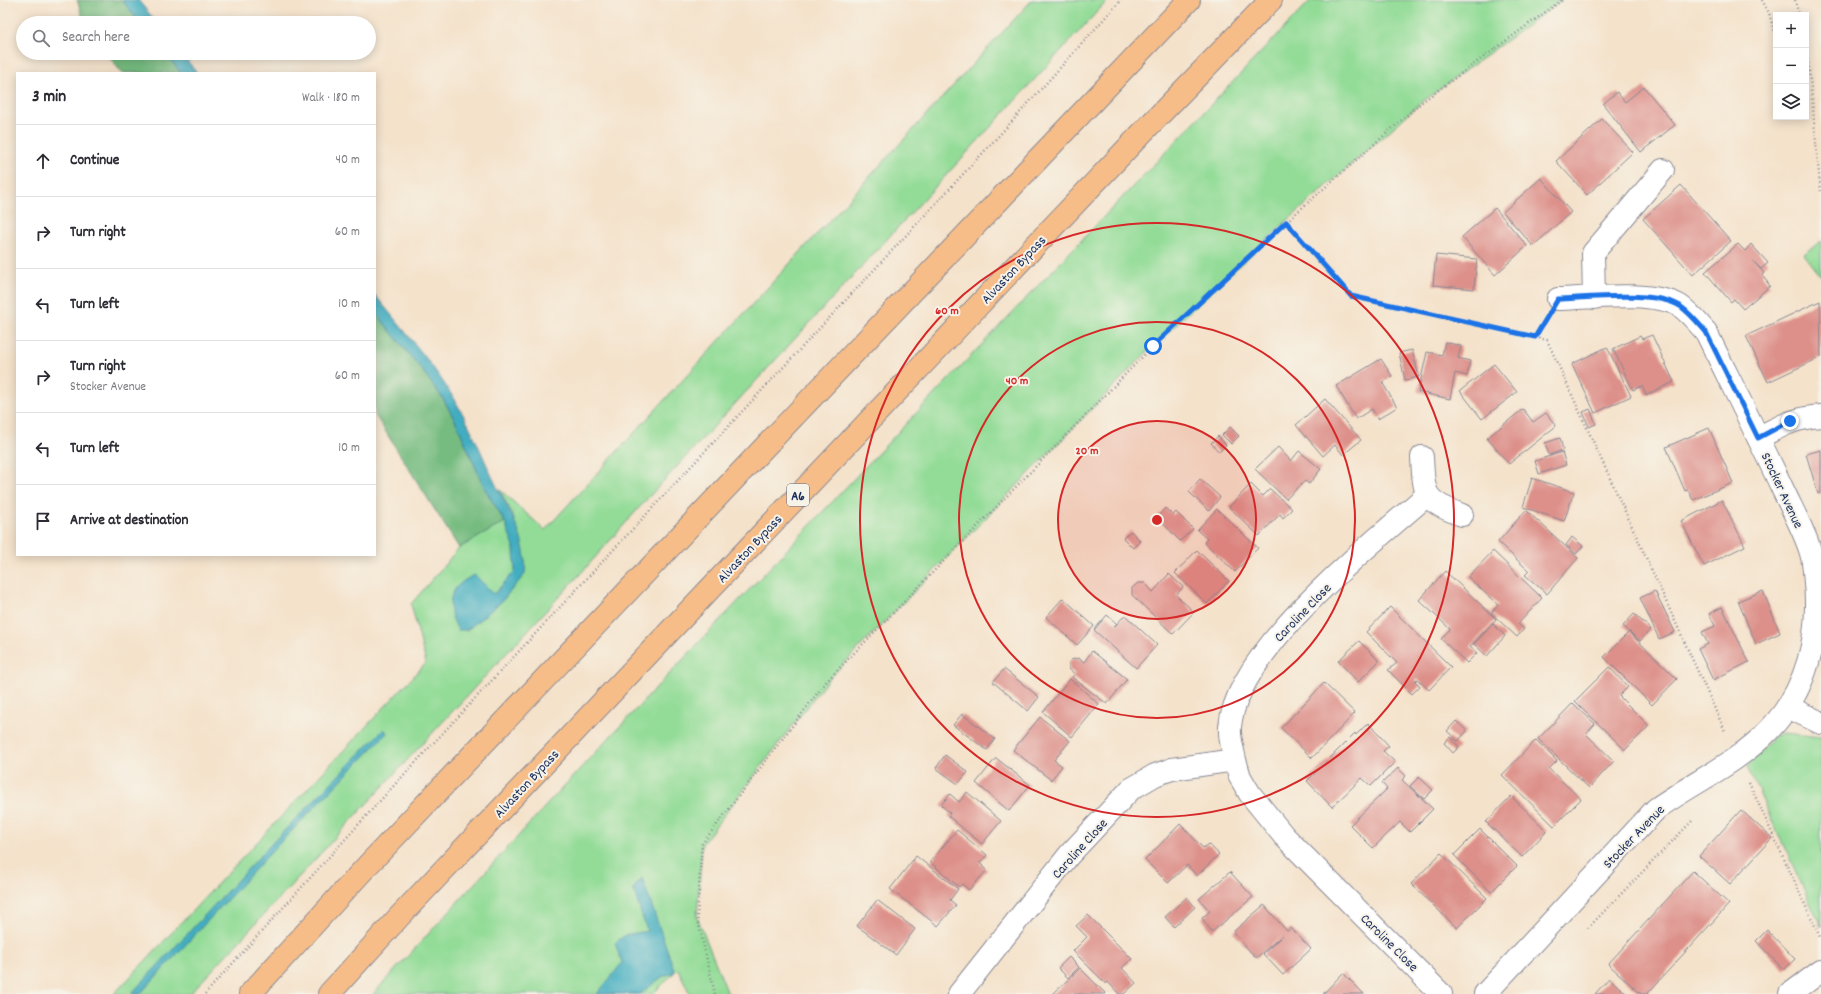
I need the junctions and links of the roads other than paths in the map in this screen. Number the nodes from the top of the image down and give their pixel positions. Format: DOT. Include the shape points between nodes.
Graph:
graph roads {
  1 [pos="1189,0"];
  2 [pos="1271,0"];
  3 [pos="1663,170"];
  4 [pos="1594,298"];
  5 [pos="1558,299"];
  6 [pos="1821,416"];
  7 [pos="1758,438"];
  8 [pos="1422,457"];
  9 [pos="1427,495"];
  10 [pos="1462,515"];
  11 [pos="1788,707"];
  12 [pos="1821,723"];
  13 [pos="1235,760"];
  14 [pos="1821,971"];
  15 [pos="250,994"];
  16 [pos="329,994"];
  17 [pos="960,994"];
  18 [pos="1442,994"];
  19 [pos="1485,994"];
  20 [pos="1790,994"];
  1 -- 15 [label="highway" via="366,867"];
  2 -- 16 [label="highway, Alvaston Bypass / A6" via="1068,211"];
  3 -- 4 [label="street" via="1593,253"];
  4 -- 5 [label="street, Stocker Avenue"];
  4 -- 7 [label="street, Stocker Avenue" via="1644,297 1666,301 1679,306 1693,317 1706,332"];
  6 -- 7 [label="street" via="1790,421"];
  7 -- 11 [label="street, Stocker Avenue" via="1810,550 1814,570 1814,639 1808,665"];
  8 -- 9 [label="street" via="1423,483"];
  9 -- 10 [label="street" via="1442,508"];
  9 -- 13 [label="street, Caroline Close" via="1312,599 1253,667 1241,688 1233,711 1230,728"];
  11 -- 12 [label="street"];
  11 -- 19 [label="street, Stocker Avenue" via="1770,728 1737,758 1684,789 1656,809"];
  13 -- 17 [label="street, Caroline Close" via="1172,769 1155,775 1132,790 1069,856"];
  13 -- 18 [label="street, Caroline Close" via="1240,777 1250,794 1284,836"];
  14 -- 20 [label="street"];
}
